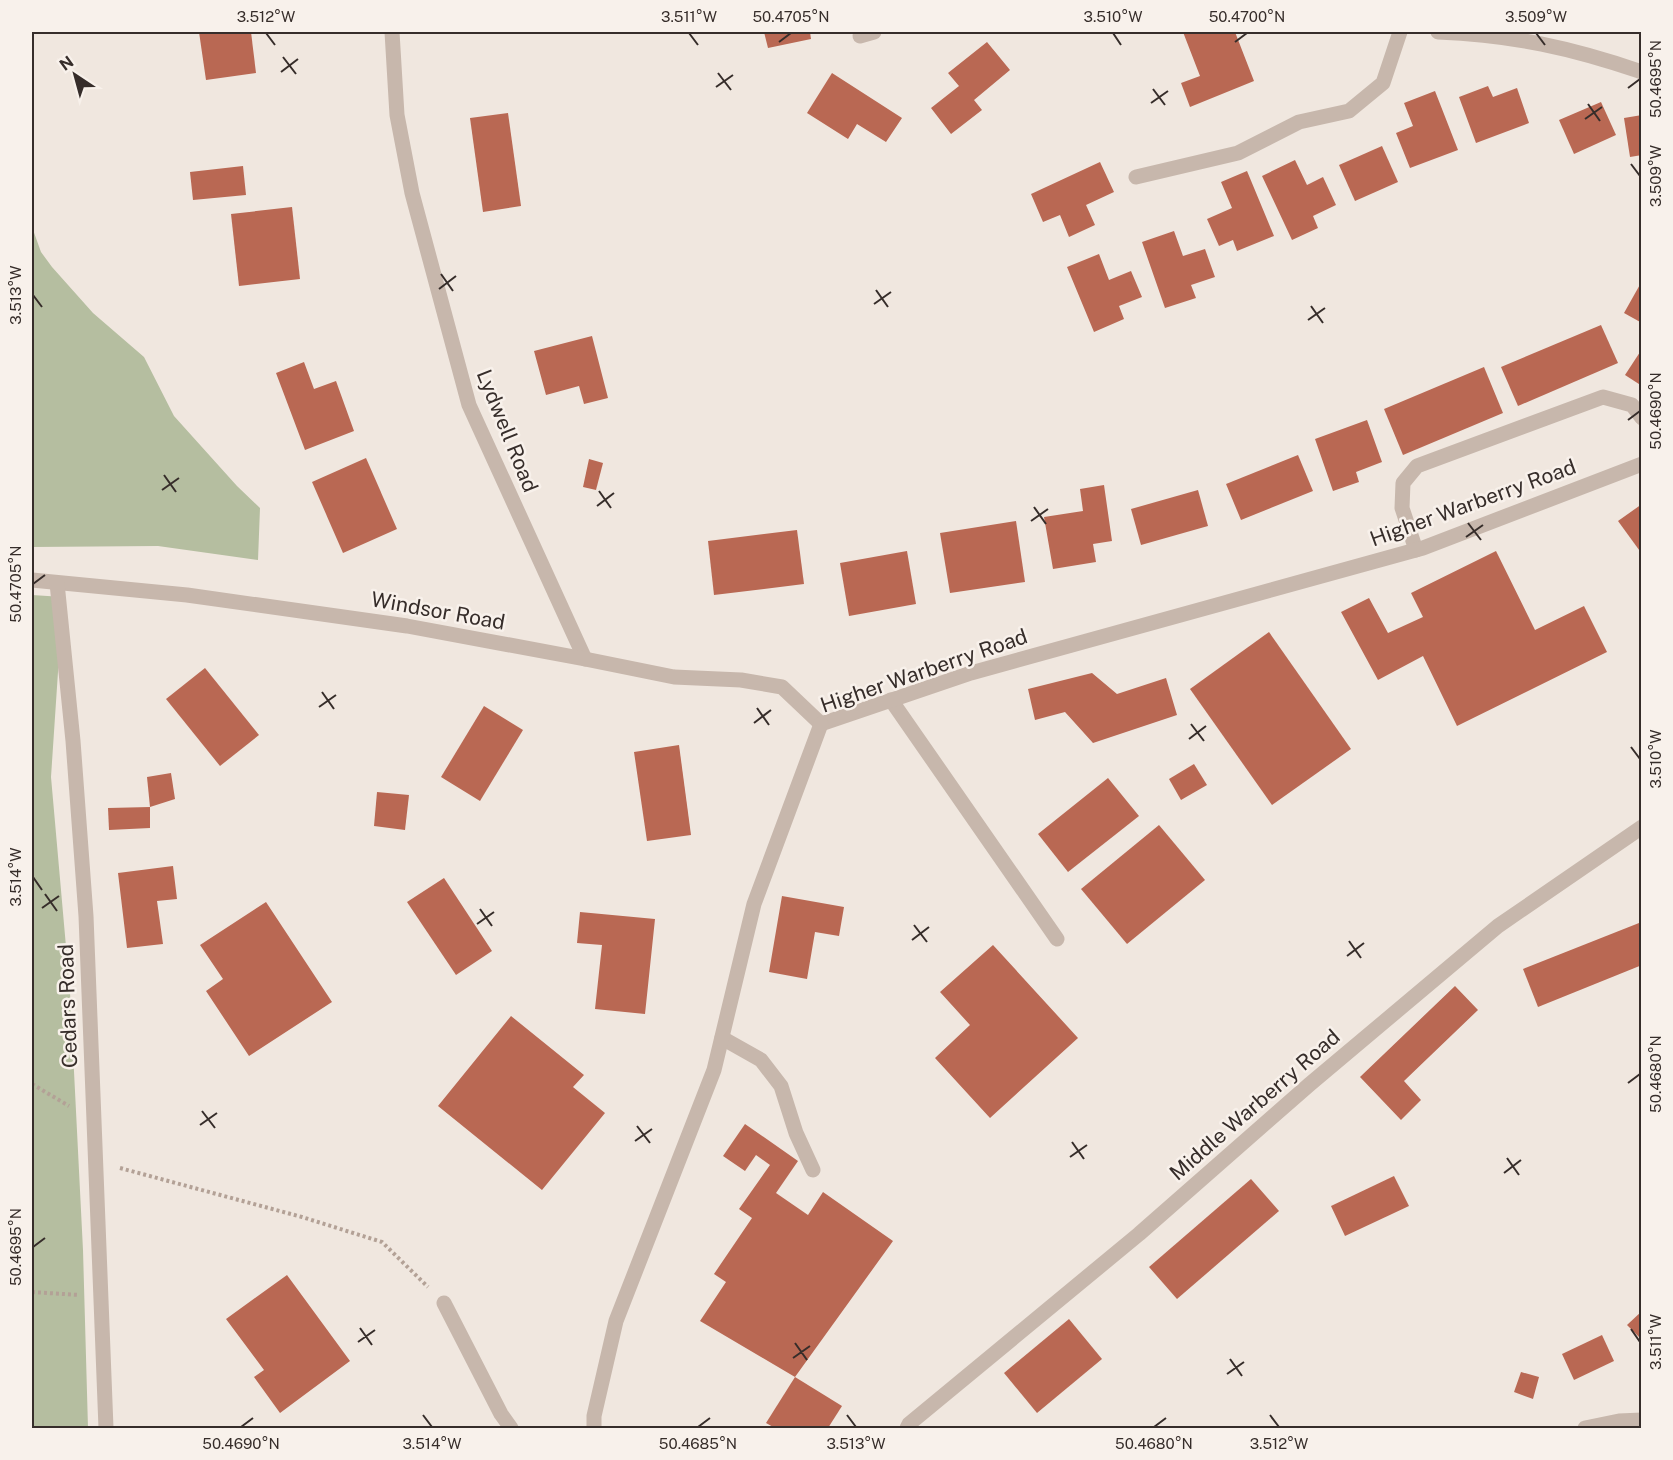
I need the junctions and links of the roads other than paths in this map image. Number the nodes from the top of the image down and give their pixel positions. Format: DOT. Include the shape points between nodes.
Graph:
graph roads {
  1 [pos="392,32"];
  2 [pos="1400,32"];
  3 [pos="1438,32"];
  4 [pos="1641,72"];
  5 [pos="1136,177"];
  6 [pos="1641,418"];
  7 [pos="1641,464"];
  8 [pos="1416,550"];
  9 [pos="32,580"];
  10 [pos="57,583"];
  11 [pos="585,659"];
  12 [pos="891,700"];
  13 [pos="821,724"];
  14 [pos="1641,827"];
  15 [pos="1057,939"];
  16 [pos="722,1038"];
  17 [pos="813,1170"];
  18 [pos="444,1303"];
  19 [pos="1641,1420"];
  20 [pos="106,1428"];
  21 [pos="511,1428"];
  22 [pos="594,1428"];
  23 [pos="907,1428"];
  24 [pos="1586,1428"];
  1 -- 11 [label="street, Lydwell Road" via="397,115 412,193 469,405"];
  2 -- 5 [label="street" via="1383,83 1349,111 1299,122 1238,153"];
  3 -- 4 [label="street" via="1481,33 1538,42"];
  6 -- 8 [label="street" via="1632,405 1603,397 1417,466 1403,483 1402,508"];
  7 -- 8 [label="street, Higher Warberry Road"];
  8 -- 12 [label="street, Higher Warberry Road" via="971,673"];
  9 -- 10 [label="street, Windsor Road"];
  10 -- 11 [label="street, Windsor Road" via="187,595 407,626"];
  10 -- 20 [label="street, Cedars Road" via="86,916"];
  11 -- 13 [label="street, Windsor Road" via="674,677 741,680 782,687"];
  12 -- 13 [label="street, Higher Warberry Road"];
  12 -- 15 [label="street"];
  13 -- 16 [label="street, Higher Warberry Road" via="753,904"];
  14 -- 23 [label="street, Middle Warberry Road" via="1498,926"];
  16 -- 17 [label="street" via="760,1060 781,1086"];
  16 -- 22 [label="street, Higher Warberry Road" via="714,1070 616,1321"];
  18 -- 21 [label="street"];
  19 -- 24 [label="street"];
}
